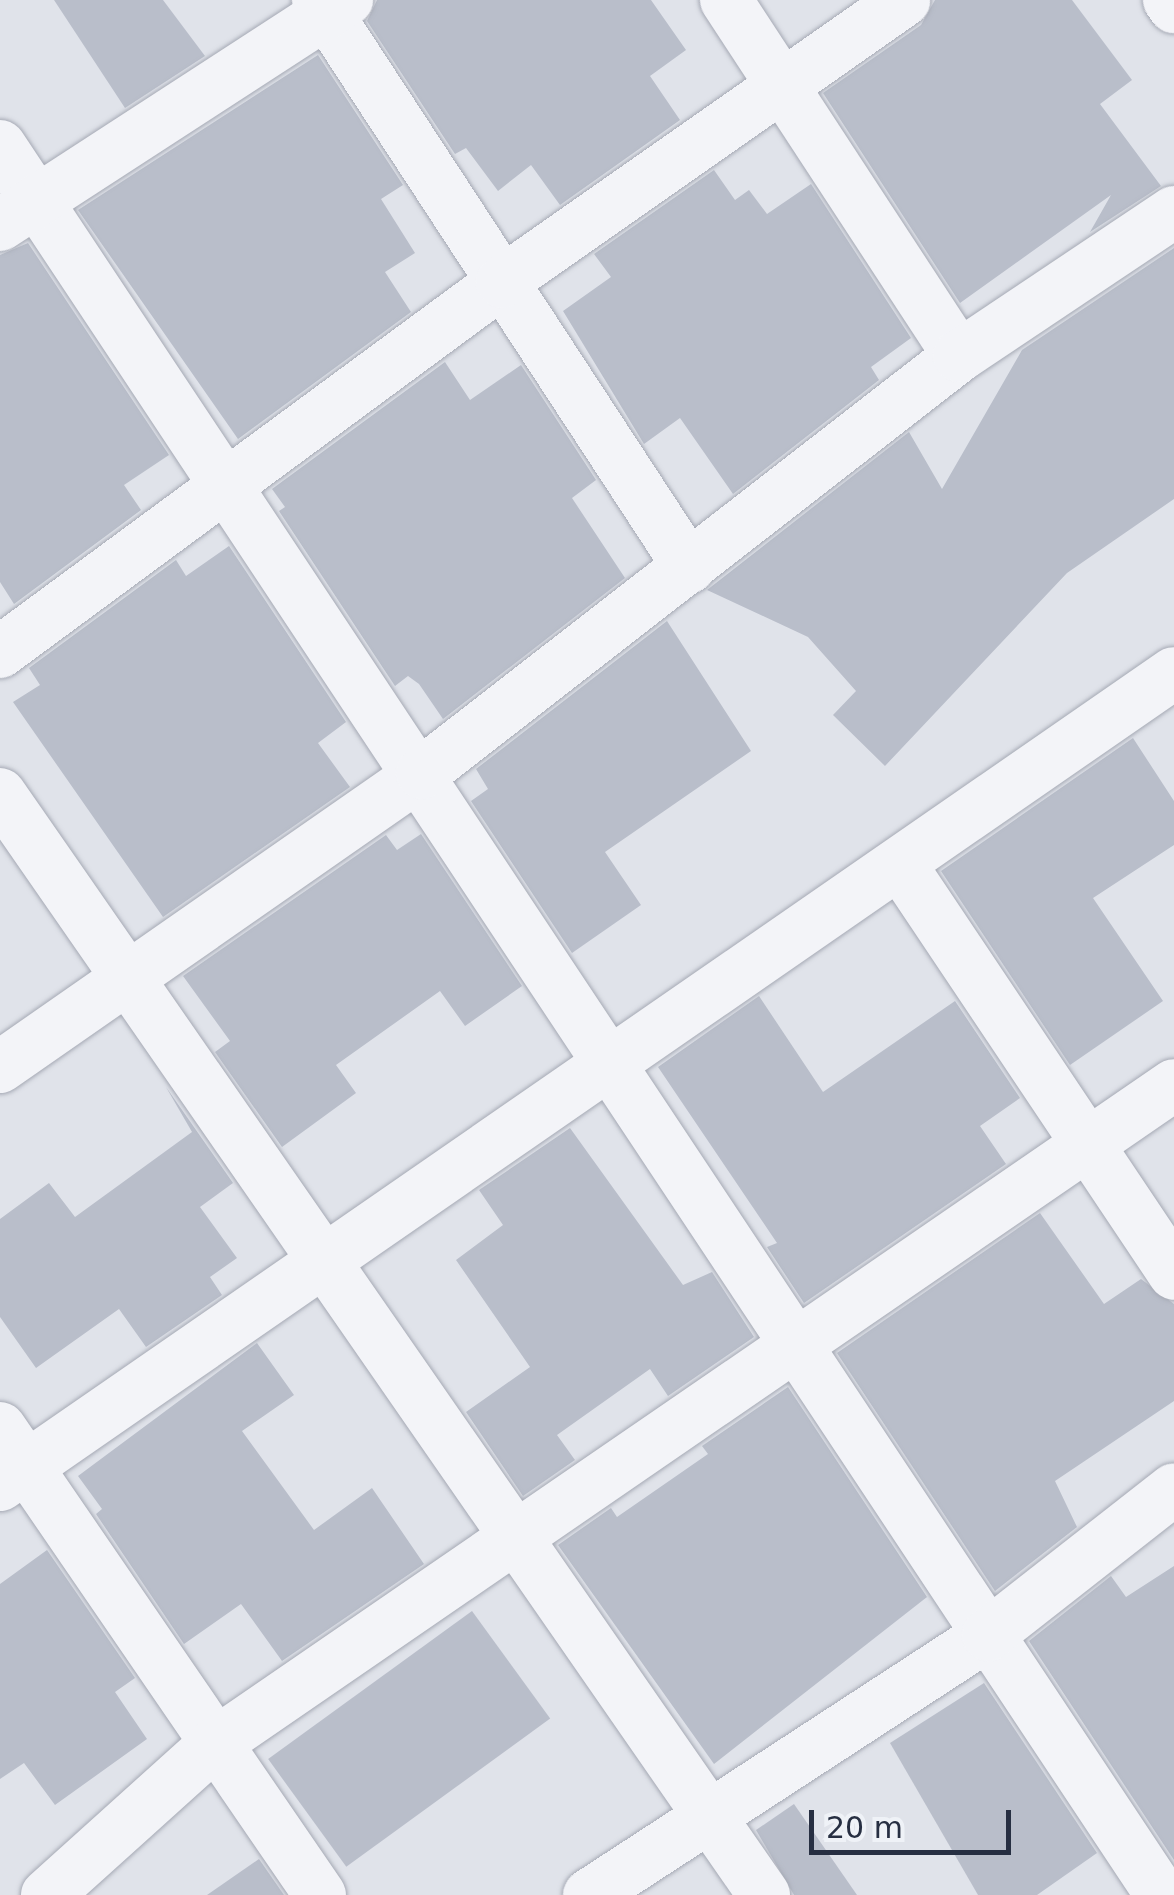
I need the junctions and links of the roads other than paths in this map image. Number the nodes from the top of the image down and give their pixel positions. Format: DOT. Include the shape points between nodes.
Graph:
graph roads {
  1 [pos="726,0"];
  2 [pos="904,0"];
  3 [pos="1170,0"];
  4 [pos="331,5"];
  5 [pos="1174,7"];
  6 [pos="782,82"];
  7 [pos="0,146"];
  8 [pos="1174,212"];
  9 [pos="18,213"];
  10 [pos="502,282"];
  11 [pos="958,356"];
  12 [pos="228,480"];
  13 [pos="689,567"];
  14 [pos="0,652"];
  15 [pos="1169,686"];
  16 [pos="422,774"];
  17 [pos="0,794"];
  18 [pos="900,864"];
  19 [pos="130,971"];
  20 [pos="613,1062"];
  21 [pos="0,1067"];
  22 [pos="1174,1085"];
  23 [pos="1088,1146"];
  24 [pos="321,1261"];
  25 [pos="1174,1274"];
  26 [pos="798,1344"];
  27 [pos="8,1459"];
  28 [pos="1174,1489"];
  29 [pos="514,1538"];
  30 [pos="988,1634"];
  31 [pos="216,1743"];
  32 [pos="711,1813"];
  33 [pos="47,1895"];
  34 [pos="320,1895"];
  35 [pos="589,1895"];
  36 [pos="764,1895"];
  37 [pos="1162,1895"];
  1 -- 6 [label="street"];
  2 -- 6 [label="street"];
  3 -- 5 [label="street"];
  4 -- 9 [label="street"];
  4 -- 10 [label="street"];
  6 -- 10 [label="street"];
  6 -- 11 [label="street"];
  7 -- 9 [label="street"];
  8 -- 11 [label="street"];
  9 -- 12 [label="street"];
  10 -- 12 [label="street"];
  10 -- 13 [label="street"];
  11 -- 13 [label="street"];
  12 -- 14 [label="street"];
  12 -- 16 [label="street"];
  13 -- 16 [label="street"];
  15 -- 18 [label="street"];
  16 -- 19 [label="street"];
  16 -- 20 [label="street"];
  17 -- 19 [label="street"];
  18 -- 20 [label="street"];
  18 -- 23 [label="street"];
  19 -- 21 [label="street"];
  19 -- 24 [label="street"];
  20 -- 24 [label="street"];
  20 -- 26 [label="street"];
  22 -- 23 [label="street"];
  23 -- 25 [label="street"];
  23 -- 26 [label="street"];
  24 -- 27 [label="street"];
  24 -- 29 [label="street"];
  26 -- 29 [label="street"];
  26 -- 30 [label="street"];
  27 -- 31 [label="street"];
  28 -- 30 [label="street"];
  29 -- 31 [label="street"];
  29 -- 32 [label="street"];
  30 -- 32 [label="street"];
  30 -- 37 [label="street"];
  31 -- 33 [label="street"];
  31 -- 34 [label="street"];
  32 -- 35 [label="street"];
  32 -- 36 [label="street"];
}
